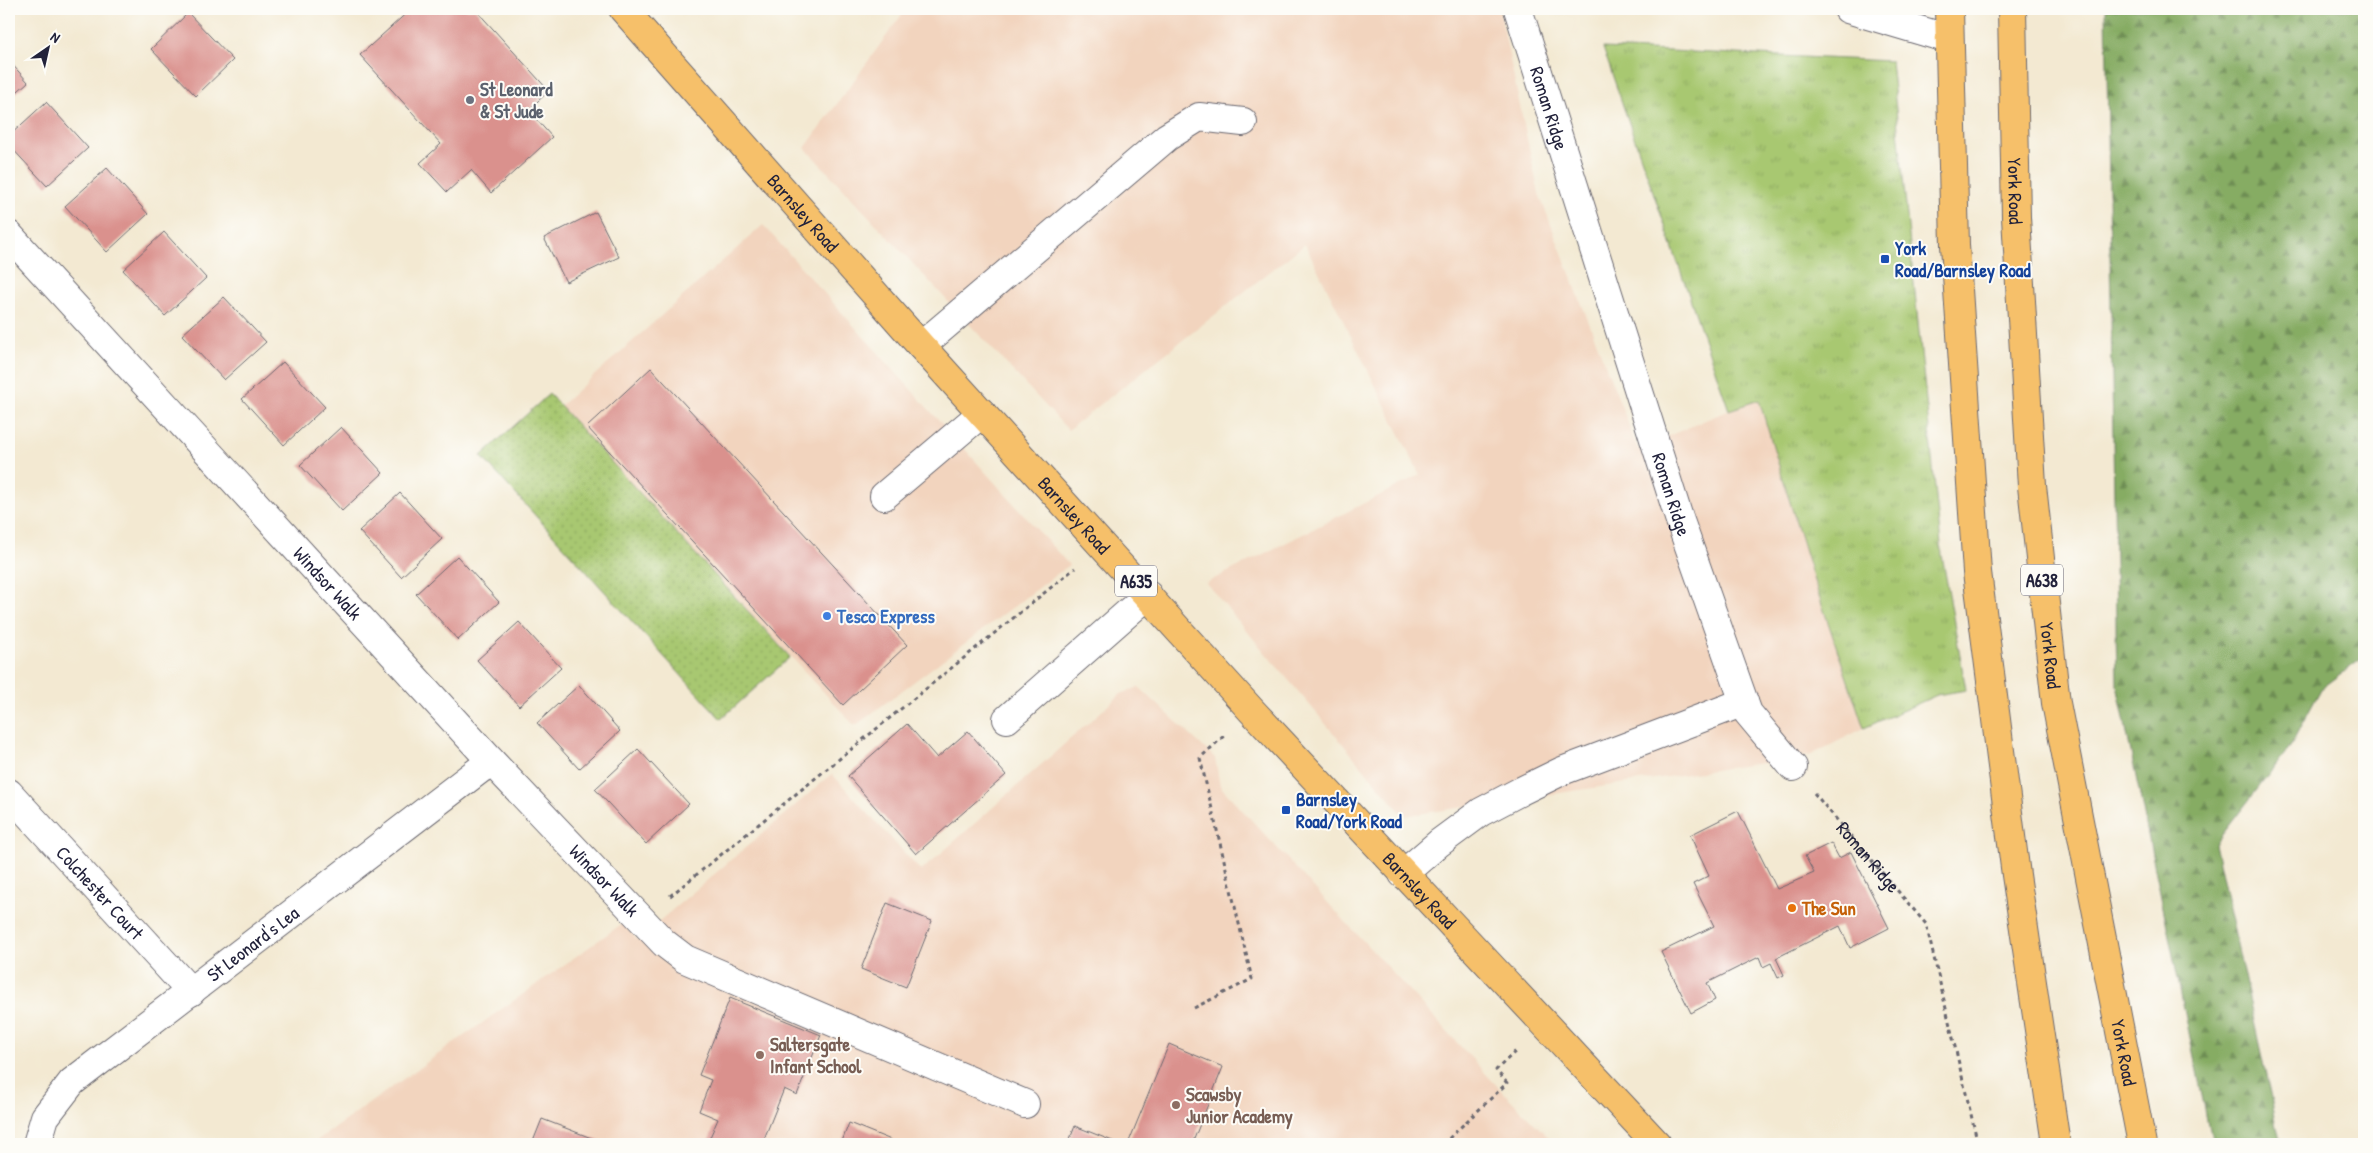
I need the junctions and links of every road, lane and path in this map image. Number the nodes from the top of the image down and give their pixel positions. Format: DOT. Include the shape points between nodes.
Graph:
graph roads {
  1 [pos="623,9"];
  2 [pos="1518,9"];
  3 [pos="1848,9"];
  4 [pos="1948,9"];
  5 [pos="2012,9"];
  6 [pos="1949,38"];
  7 [pos="1243,122"];
  8 [pos="9,235"];
  9 [pos="921,346"];
  10 [pos="982,412"];
  11 [pos="884,496"];
  12 [pos="1104,546"];
  13 [pos="1148,595"];
  14 [pos="1744,702"];
  15 [pos="1252,711"];
  16 [pos="1007,719"];
  17 [pos="491,761"];
  18 [pos="1793,768"];
  19 [pos="9,793"];
  20 [pos="1403,874"];
  21 [pos="646,924"];
  22 [pos="190,992"];
  23 [pos="1194,1008"];
  24 [pos="1544,1025"];
  25 [pos="1025,1104"];
  26 [pos="37,1144"];
  27 [pos="1444,1144"];
  28 [pos="1657,1144"];
  29 [pos="1978,1144"];
  30 [pos="2056,1144"];
  31 [pos="2142,1144"];
  1 -- 9 [label="highway, Barnsley Road / A635"];
  2 -- 14 [label="street, Roman Ridge" via="1679,518"];
  3 -- 6 [label="street"];
  4 -- 6 [label="highway"];
  5 -- 31 [label="highway, York Road / A638" via="2016,218 2030,466 2056,703"];
  6 -- 30 [label="highway" via="1954,245 1977,572 2016,875"];
  7 -- 9 [label="street" via="1199,117 1167,137"];
  8 -- 17 [label="street, Windsor Walk"];
  9 -- 10 [label="highway, Barnsley Road / A635"];
  10 -- 11 [label="street"];
  10 -- 12 [label="highway, Barnsley Road / A635"];
  12 -- 13 [label="highway, Barnsley Road / A635"];
  12 -- 21 [label="path" via="1039,596"];
  13 -- 15 [label="highway, Barnsley Road / A635"];
  13 -- 16 [label="street"];
  14 -- 18 [label="street, Roman Ridge" via="1748,713"];
  14 -- 20 [label="street" via="1562,771 1521,791 1480,812"];
  15 -- 20 [label="highway, Barnsley Road / A635"];
  15 -- 23 [label="path" via="1200,758 1252,979"];
  17 -- 21 [label="street, Windsor Walk"];
  17 -- 22 [label="street, St Leonard's Lea"];
  18 -- 29 [label="path, Roman Ridge" via="1926,924"];
  19 -- 22 [label="street, Colchester Court"];
  20 -- 24 [label="highway, Barnsley Road / A635"];
  21 -- 25 [label="street, Windsor Walk" via="685,959"];
  22 -- 26 [label="street, St Leonard's Lea" via="72,1082 45,1117"];
  24 -- 27 [label="path" via="1496,1070 1507,1083"];
  24 -- 28 [label="highway, Barnsley Road / A635"];
}
